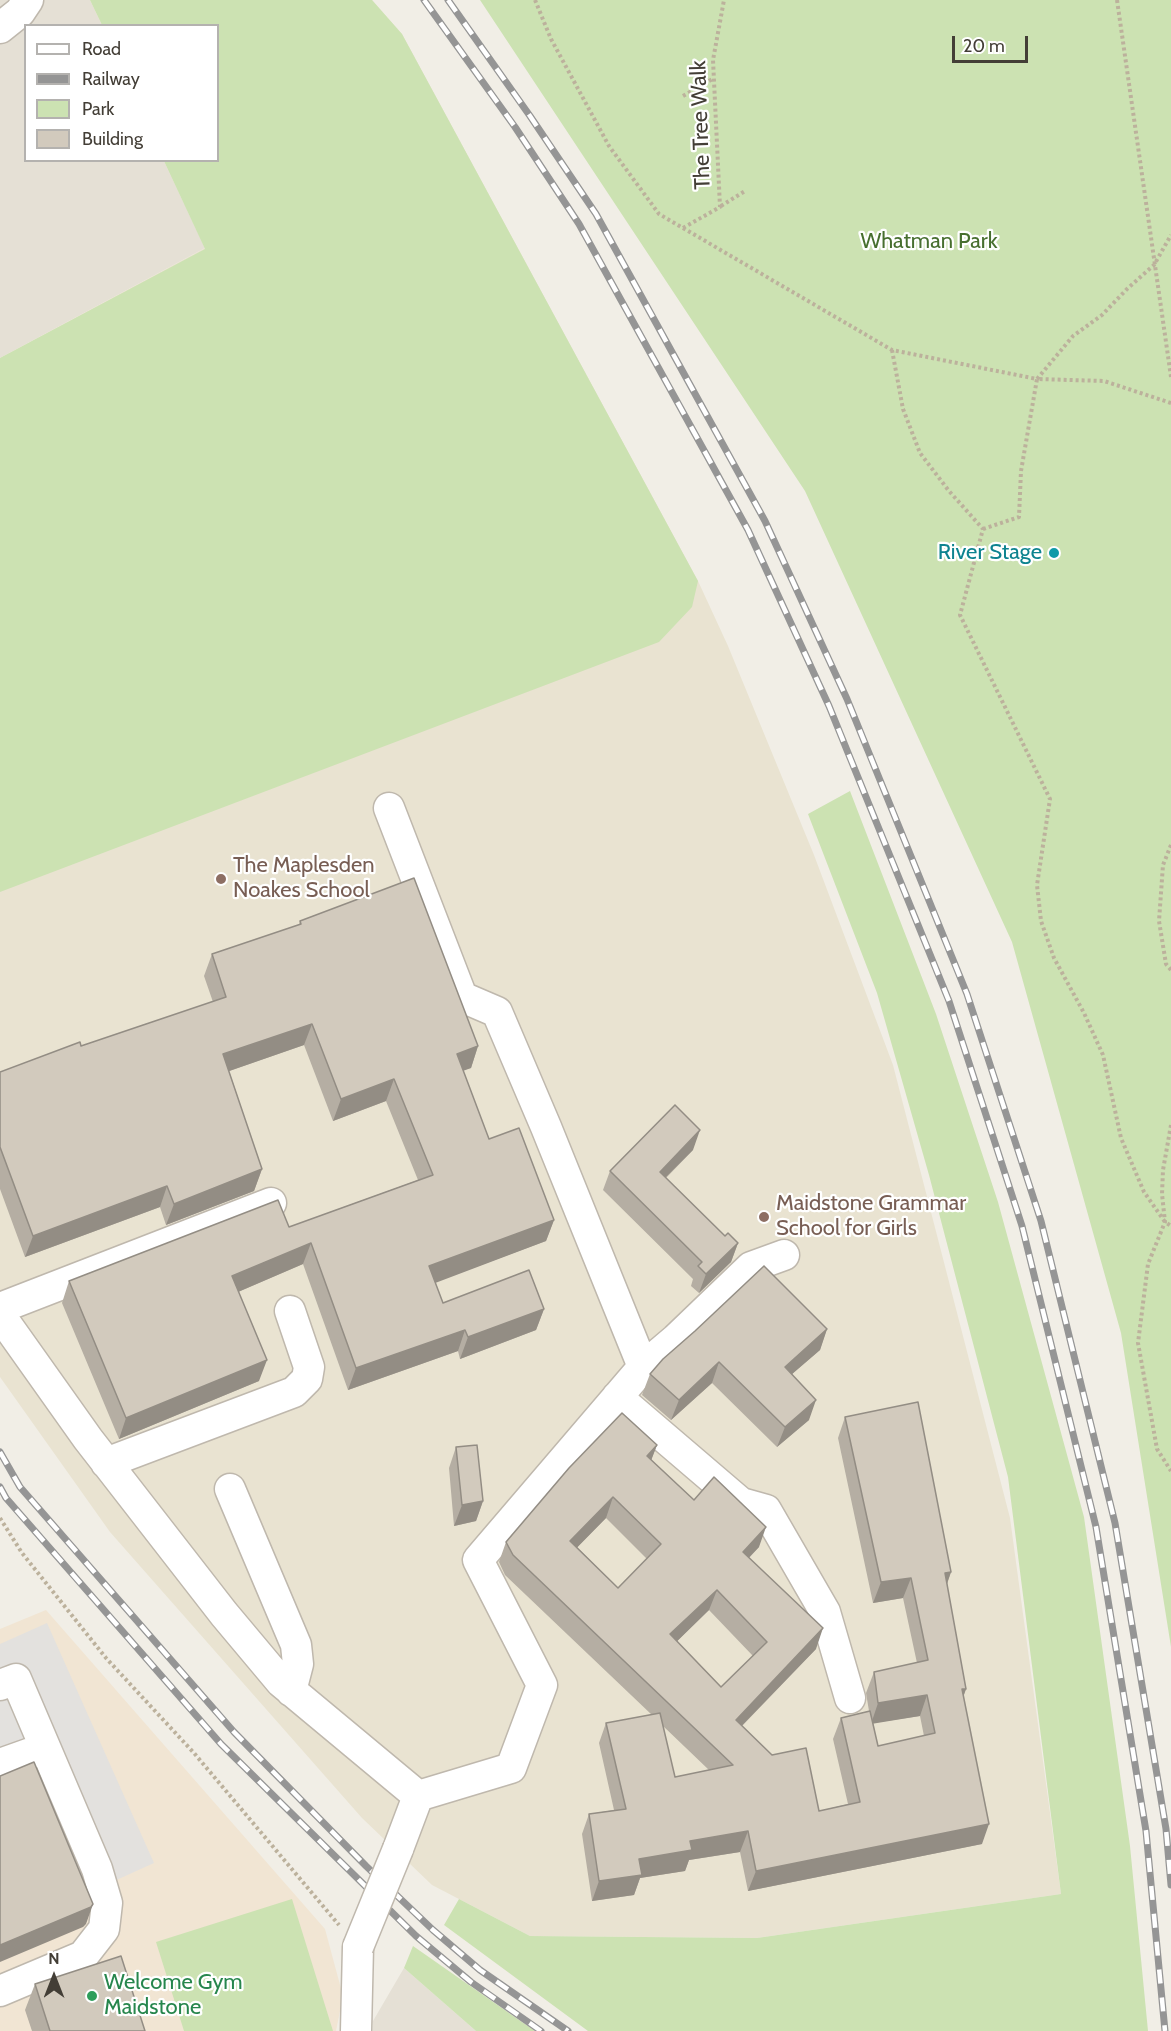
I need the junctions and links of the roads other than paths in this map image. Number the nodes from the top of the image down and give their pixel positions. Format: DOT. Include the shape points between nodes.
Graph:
graph roads {
  1 [pos="28,0"];
  2 [pos="0,28"];
  3 [pos="389,808"];
  4 [pos="271,1203"];
  5 [pos="784,1255"];
  6 [pos="0,1308"];
  7 [pos="290,1311"];
  8 [pos="0,1315"];
  9 [pos="643,1367"];
  10 [pos="617,1397"];
  11 [pos="106,1463"];
  12 [pos="230,1489"];
  13 [pos="0,1685"];
  14 [pos="291,1691"];
  15 [pos="850,1698"];
  16 [pos="45,1748"];
  17 [pos="0,1764"];
  18 [pos="418,1796"];
  19 [pos="0,1991"];
  20 [pos="356,2031"];
  1 -- 2 [label="street"];
  3 -- 9 [label="street" via="462,997 497,1012"];
  4 -- 6 [label="street"];
  5 -- 9 [label="street" via="751,1267"];
  7 -- 11 [label="street" via="309,1367 307,1379 294,1392"];
  8 -- 11 [label="street"];
  9 -- 10 [label="street"];
  10 -- 15 [label="street" via="741,1503 766,1510 825,1612"];
  10 -- 18 [label="street" via="478,1560 542,1685 511,1767"];
  11 -- 14 [label="street" via="224,1614"];
  12 -- 14 [label="street" via="296,1645 298,1664"];
  13 -- 16 [label="street" via="16,1679"];
  14 -- 18 [label="street"];
  16 -- 17 [label="street"];
  16 -- 19 [label="street" via="97,1869 107,1903 104,1929 83,1956"];
  18 -- 20 [label="street, bridge" via="358,1947"];
}
